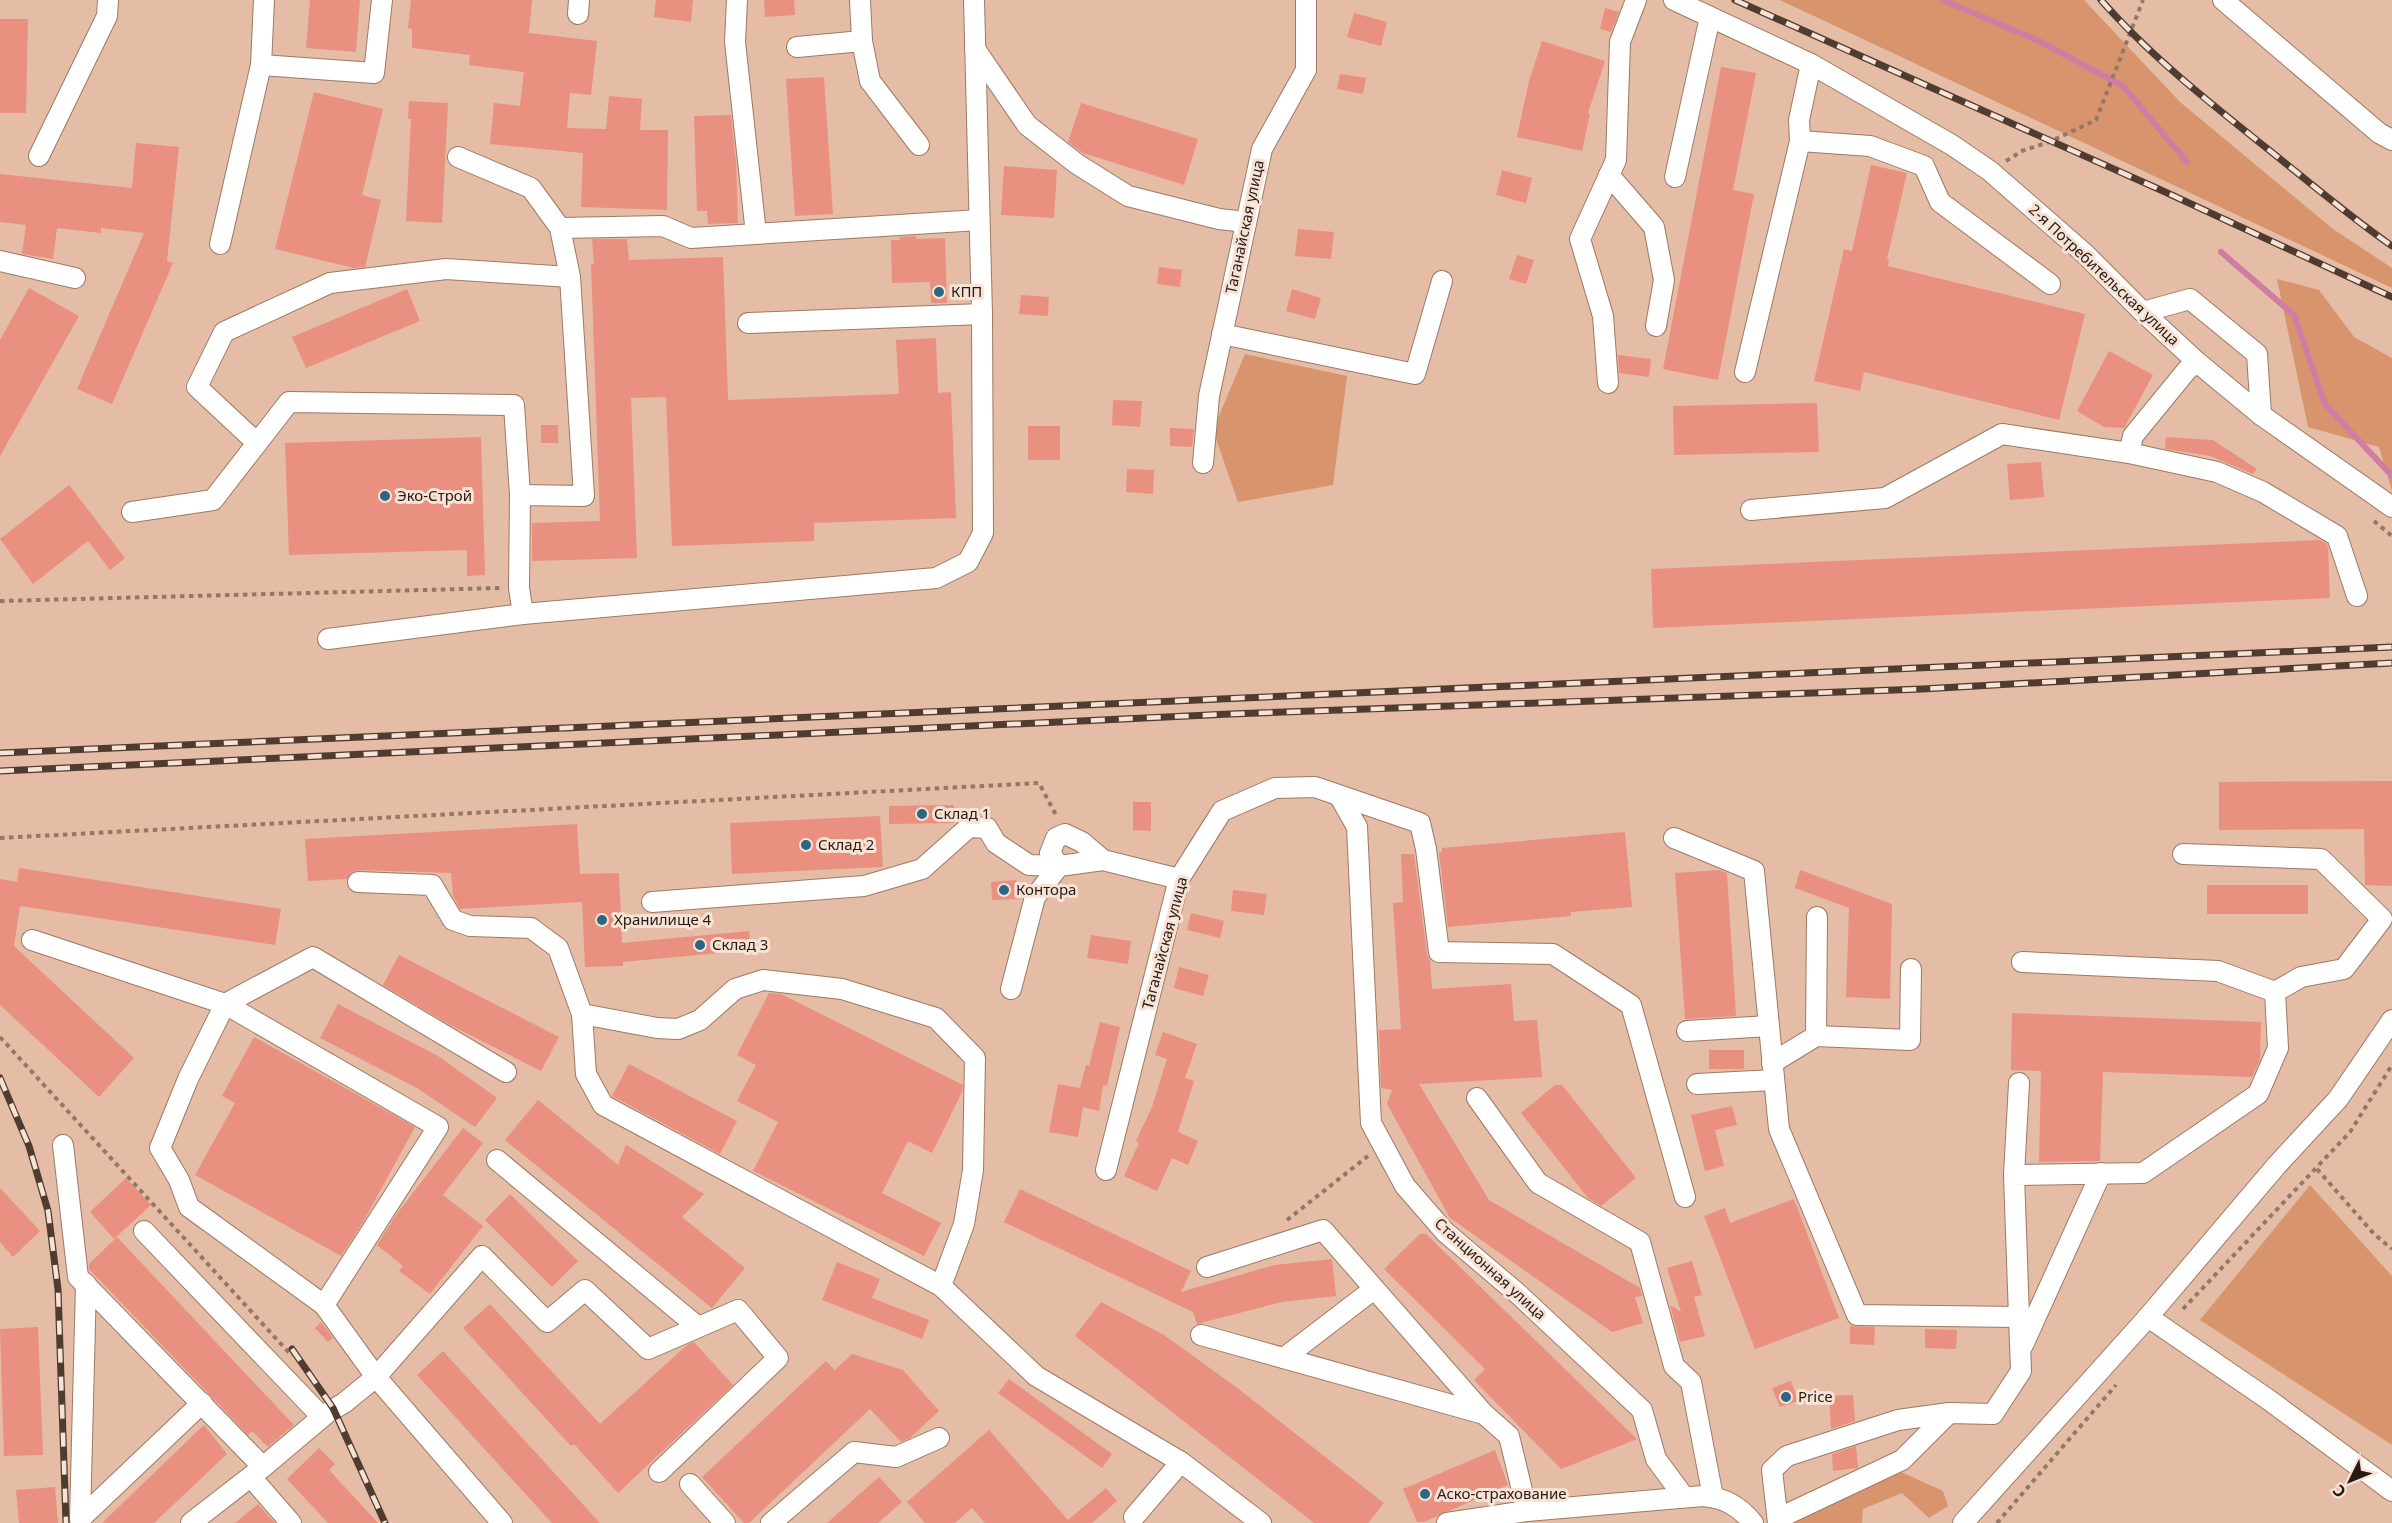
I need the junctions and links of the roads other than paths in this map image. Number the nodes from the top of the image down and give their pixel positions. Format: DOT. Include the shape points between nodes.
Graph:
graph roads {
  1 [pos="108,0"];
  2 [pos="264,0"];
  3 [pos="382,0"];
  4 [pos="737,0"];
  5 [pos="860,0"];
  6 [pos="974,0"];
  7 [pos="1306,0"];
  8 [pos="1636,0"];
  9 [pos="1674,0"];
  10 [pos="2223,0"];
  11 [pos="1710,17"];
  12 [pos="862,41"];
  13 [pos="797,47"];
  14 [pos="975,49"];
  15 [pos="1811,64"];
  16 [pos="261,65"];
  17 [pos="2392,140"];
  18 [pos="1800,141"];
  19 [pos="919,145"];
  20 [pos="39,156"];
  21 [pos="458,158"];
  22 [pos="1609,175"];
  23 [pos="1675,177"];
  24 [pos="979,220"];
  25 [pos="1246,222"];
  26 [pos="560,228"];
  27 [pos="756,234"];
  28 [pos="220,244"];
  29 [pos="0,261"];
  30 [pos="75,278"];
  31 [pos="570,278"];
  32 [pos="1442,280"];
  33 [pos="2050,284"];
  34 [pos="2143,312"];
  35 [pos="982,314"];
  36 [pos="748,323"];
  37 [pos="1656,326"];
  38 [pos="1222,334"];
  39 [pos="2197,362"];
  40 [pos="1745,372"];
  41 [pos="1608,383"];
  42 [pos="2261,415"];
  43 [pos="257,443"];
  44 [pos="2129,453"];
  45 [pos="1203,463"];
  46 [pos="520,495"];
  47 [pos="2392,507"];
  48 [pos="1751,510"];
  49 [pos="132,512"];
  50 [pos="2357,596"];
  51 [pos="523,614"];
  52 [pos="328,639"];
  53 [pos="1340,797"];
  54 [pos="1674,838"];
  55 [pos="2182,854"];
  56 [pos="1103,860"];
  57 [pos="1059,866"];
  58 [pos="1179,879"];
  59 [pos="358,882"];
  60 [pos="652,903"];
  61 [pos="1817,917"];
  62 [pos="2387,920"];
  63 [pos="32,940"];
  64 [pos="2022,962"];
  65 [pos="1911,969"];
  66 [pos="1011,989"];
  67 [pos="2275,992"];
  68 [pos="225,1004"];
  69 [pos="582,1014"];
  70 [pos="2392,1020"];
  71 [pos="1769,1026"];
  72 [pos="1687,1031"];
  73 [pos="1816,1036"];
  74 [pos="506,1072"];
  75 [pos="1773,1072"];
  76 [pos="2019,1083"];
  77 [pos="1697,1084"];
  78 [pos="1477,1098"];
  79 [pos="63,1145"];
  80 [pos="497,1161"];
  81 [pos="1106,1170"];
  82 [pos="2101,1173"];
  83 [pos="2014,1175"];
  84 [pos="1686,1197"];
  85 [pos="144,1231"];
  86 [pos="1207,1267"];
  87 [pos="86,1284"];
  88 [pos="941,1286"];
  89 [pos="1374,1289"];
  90 [pos="324,1305"];
  91 [pos="2019,1317"];
  92 [pos="2148,1317"];
  93 [pos="698,1327"];
  94 [pos="1201,1335"];
  95 [pos="2020,1350"];
  96 [pos="1284,1358"];
  97 [pos="376,1377"];
  98 [pos="202,1403"];
  99 [pos="1949,1413"];
  100 [pos="1484,1414"];
  101 [pos="322,1417"];
  102 [pos="939,1438"];
  103 [pos="1181,1462"];
  104 [pos="257,1472"];
  105 [pos="659,1472"];
  106 [pos="690,1484"];
  107 [pos="2392,1491"];
  108 [pos="1684,1497"];
  109 [pos="1713,1497"];
  110 [pos="1527,1511"];
  111 [pos="1134,1517"];
  112 [pos="1778,1520"];
  113 [pos="191,1523"];
  114 [pos="291,1523"];
  115 [pos="502,1523"];
  116 [pos="725,1523"];
  117 [pos="771,1523"];
  118 [pos="1261,1523"];
  119 [pos="1447,1523"];
  120 [pos="1753,1523"];
  121 [pos="1963,1523"];
  1 -- 20 [label="street" via="107,16"];
  2 -- 16 [label="street"];
  3 -- 16 [label="street" via="374,73"];
  4 -- 27 [label="street" via="735,42"];
  5 -- 12 [label="street"];
  6 -- 14 [label="street"];
  7 -- 25 [label="street, Таганайская улица" via="1306,70 1262,149"];
  8 -- 22 [label="street" via="1620,42 1616,160"];
  9 -- 11 [label="street, 2-я Потребительская улица"];
  10 -- 17 [label="street"];
  11 -- 15 [label="street, 2-я Потребительская улица"];
  11 -- 23 [label="street"];
  12 -- 13 [label="street"];
  12 -- 19 [label="street" via="870,81"];
  14 -- 24 [label="street"];
  14 -- 25 [label="street" via="1027,125 1077,164 1128,196"];
  15 -- 18 [label="street" via="1799,120"];
  15 -- 34 [label="street, 2-я Потребительская улица" via="1990,171 2084,253"];
  16 -- 28 [label="street"];
  18 -- 33 [label="street" via="1870,146 1924,166 1940,202"];
  18 -- 40 [label="street"];
  21 -- 26 [label="street" via="531,188"];
  22 -- 37 [label="street" via="1654,227 1664,280"];
  22 -- 41 [label="street" via="1580,239 1603,316"];
  24 -- 27 [label="street"];
  24 -- 35 [label="street"];
  25 -- 38 [label="street, Таганайская улица"];
  26 -- 27 [label="street" via="663,226 691,238"];
  26 -- 31 [label="street"];
  29 -- 30 [label="street"];
  31 -- 43 [label="street" via="446,269 330,283 225,332 197,387"];
  31 -- 46 [label="street" via="584,496"];
  32 -- 38 [label="street" via="1415,374"];
  34 -- 39 [label="street, 2-я Потребительская улица"];
  34 -- 42 [label="street" via="2190,299 2257,354"];
  35 -- 36 [label="street"];
  35 -- 51 [label="street" via="983,533 968,562 936,578"];
  38 -- 45 [label="street, Таганайская улица" via="1209,396"];
  39 -- 42 [label="street, 2-я Потребительская улица"];
  39 -- 44 [label="street" via="2133,436"];
  42 -- 47 [label="street, 2-я Потребительская улица"];
  43 -- 46 [label="street" via="289,402 514,405"];
  43 -- 49 [label="street" via="213,500"];
  44 -- 48 [label="street" via="2002,434 1885,498"];
  44 -- 50 [label="street" via="2217,472 2263,492 2337,536"];
  46 -- 51 [label="street" via="519,588"];
  51 -- 52 [label="street"];
  53 -- 58 [label="street, Таганайская улица" via="1315,787 1275,788 1222,811"];
  53 -- 84 [label="street, Таганайская улица" via="1420,823 1439,952 1553,954 1631,1005"];
  53 -- 108 [label="street, Станционная улица" via="1357,826 1371,1123 1405,1186 1445,1232 1517,1293 1642,1410 1656,1459"];
  54 -- 71 [label="street" via="1754,871"];
  55 -- 62 [label="street" via="2321,859"];
  56 -- 57 [label="street"];
  56 -- 57 [label="street" via="1065,834 1056,838 1050,853"];
  56 -- 58 [label="street"];
  57 -- 60 [label="street" via="1029,865 996,843 987,828 969,827 922,869 864,886"];
  57 -- 66 [label="street" via="1035,897"];
  58 -- 81 [label="street, Таганайская улица"];
  59 -- 69 [label="street" via="432,885 453,920 470,926 531,928 558,948"];
  61 -- 73 [label="street"];
  62 -- 67 [label="street" via="2344,969 2301,977"];
  63 -- 68 [label="street"];
  64 -- 67 [label="street" via="2218,971"];
  65 -- 73 [label="street" via="1910,1040"];
  67 -- 82 [label="street" via="2278,1048 2258,1094 2143,1173"];
  68 -- 74 [label="street" via="313,957"];
  68 -- 90 [label="street" via="160,1148 189,1207"];
  68 -- 90 [label="street" via="438,1127"];
  69 -- 88 [label="street" via="586,1074 603,1105"];
  69 -- 88 [label="street" via="678,1029 700,1020 735,989 763,980 842,989 936,1018 975,1058 973,1170 964,1224"];
  70 -- 92 [label="street" via="2338,1100 2277,1165"];
  71 -- 72 [label="street"];
  71 -- 75 [label="street"];
  73 -- 75 [label="street"];
  75 -- 77 [label="street"];
  75 -- 91 [label="street" via="1779,1129 1857,1315"];
  76 -- 83 [label="street"];
  78 -- 109 [label="street" via="1538,1183 1640,1242 1674,1366 1691,1382"];
  79 -- 87 [label="street" via="78,1277"];
  80 -- 93 [label="street"];
  82 -- 83 [label="street"];
  82 -- 95 [label="street"];
  83 -- 91 [label="street"];
  85 -- 101 [label="street"];
  86 -- 89 [label="street" via="1323,1230"];
  87 -- 98 [label="street"];
  87 -- 98 [label="street" via="80,1519"];
  88 -- 103 [label="street" via="1036,1376"];
  89 -- 96 [label="street"];
  89 -- 100 [label="street"];
  90 -- 97 [label="street"];
  91 -- 95 [label="street"];
  92 -- 107 [label="street"];
  92 -- 121 [label="street"];
  93 -- 97 [label="street" via="648,1350 585,1290 547,1322 482,1256"];
  93 -- 105 [label="street" via="738,1310 778,1358"];
  94 -- 96 [label="street"];
  95 -- 99 [label="street" via="2021,1371 1993,1414"];
  96 -- 100 [label="street"];
  97 -- 101 [label="street"];
  97 -- 115 [label="street"];
  98 -- 104 [label="street"];
  99 -- 112 [label="street" via="1902,1460"];
  99 -- 112 [label="street" via="1898,1420 1787,1456 1772,1470"];
  100 -- 110 [label="street" via="1509,1436"];
  101 -- 104 [label="street"];
  102 -- 117 [label="street" via="896,1457 854,1452"];
  103 -- 111 [label="street"];
  103 -- 118 [label="street"];
  104 -- 113 [label="street"];
  104 -- 114 [label="street"];
  106 -- 116 [label="street"];
  108 -- 109 [label="street"];
  108 -- 110 [label="street"];
  109 -- 120 [label="street" via="1732,1503"];
  110 -- 119 [label="street"];
}
